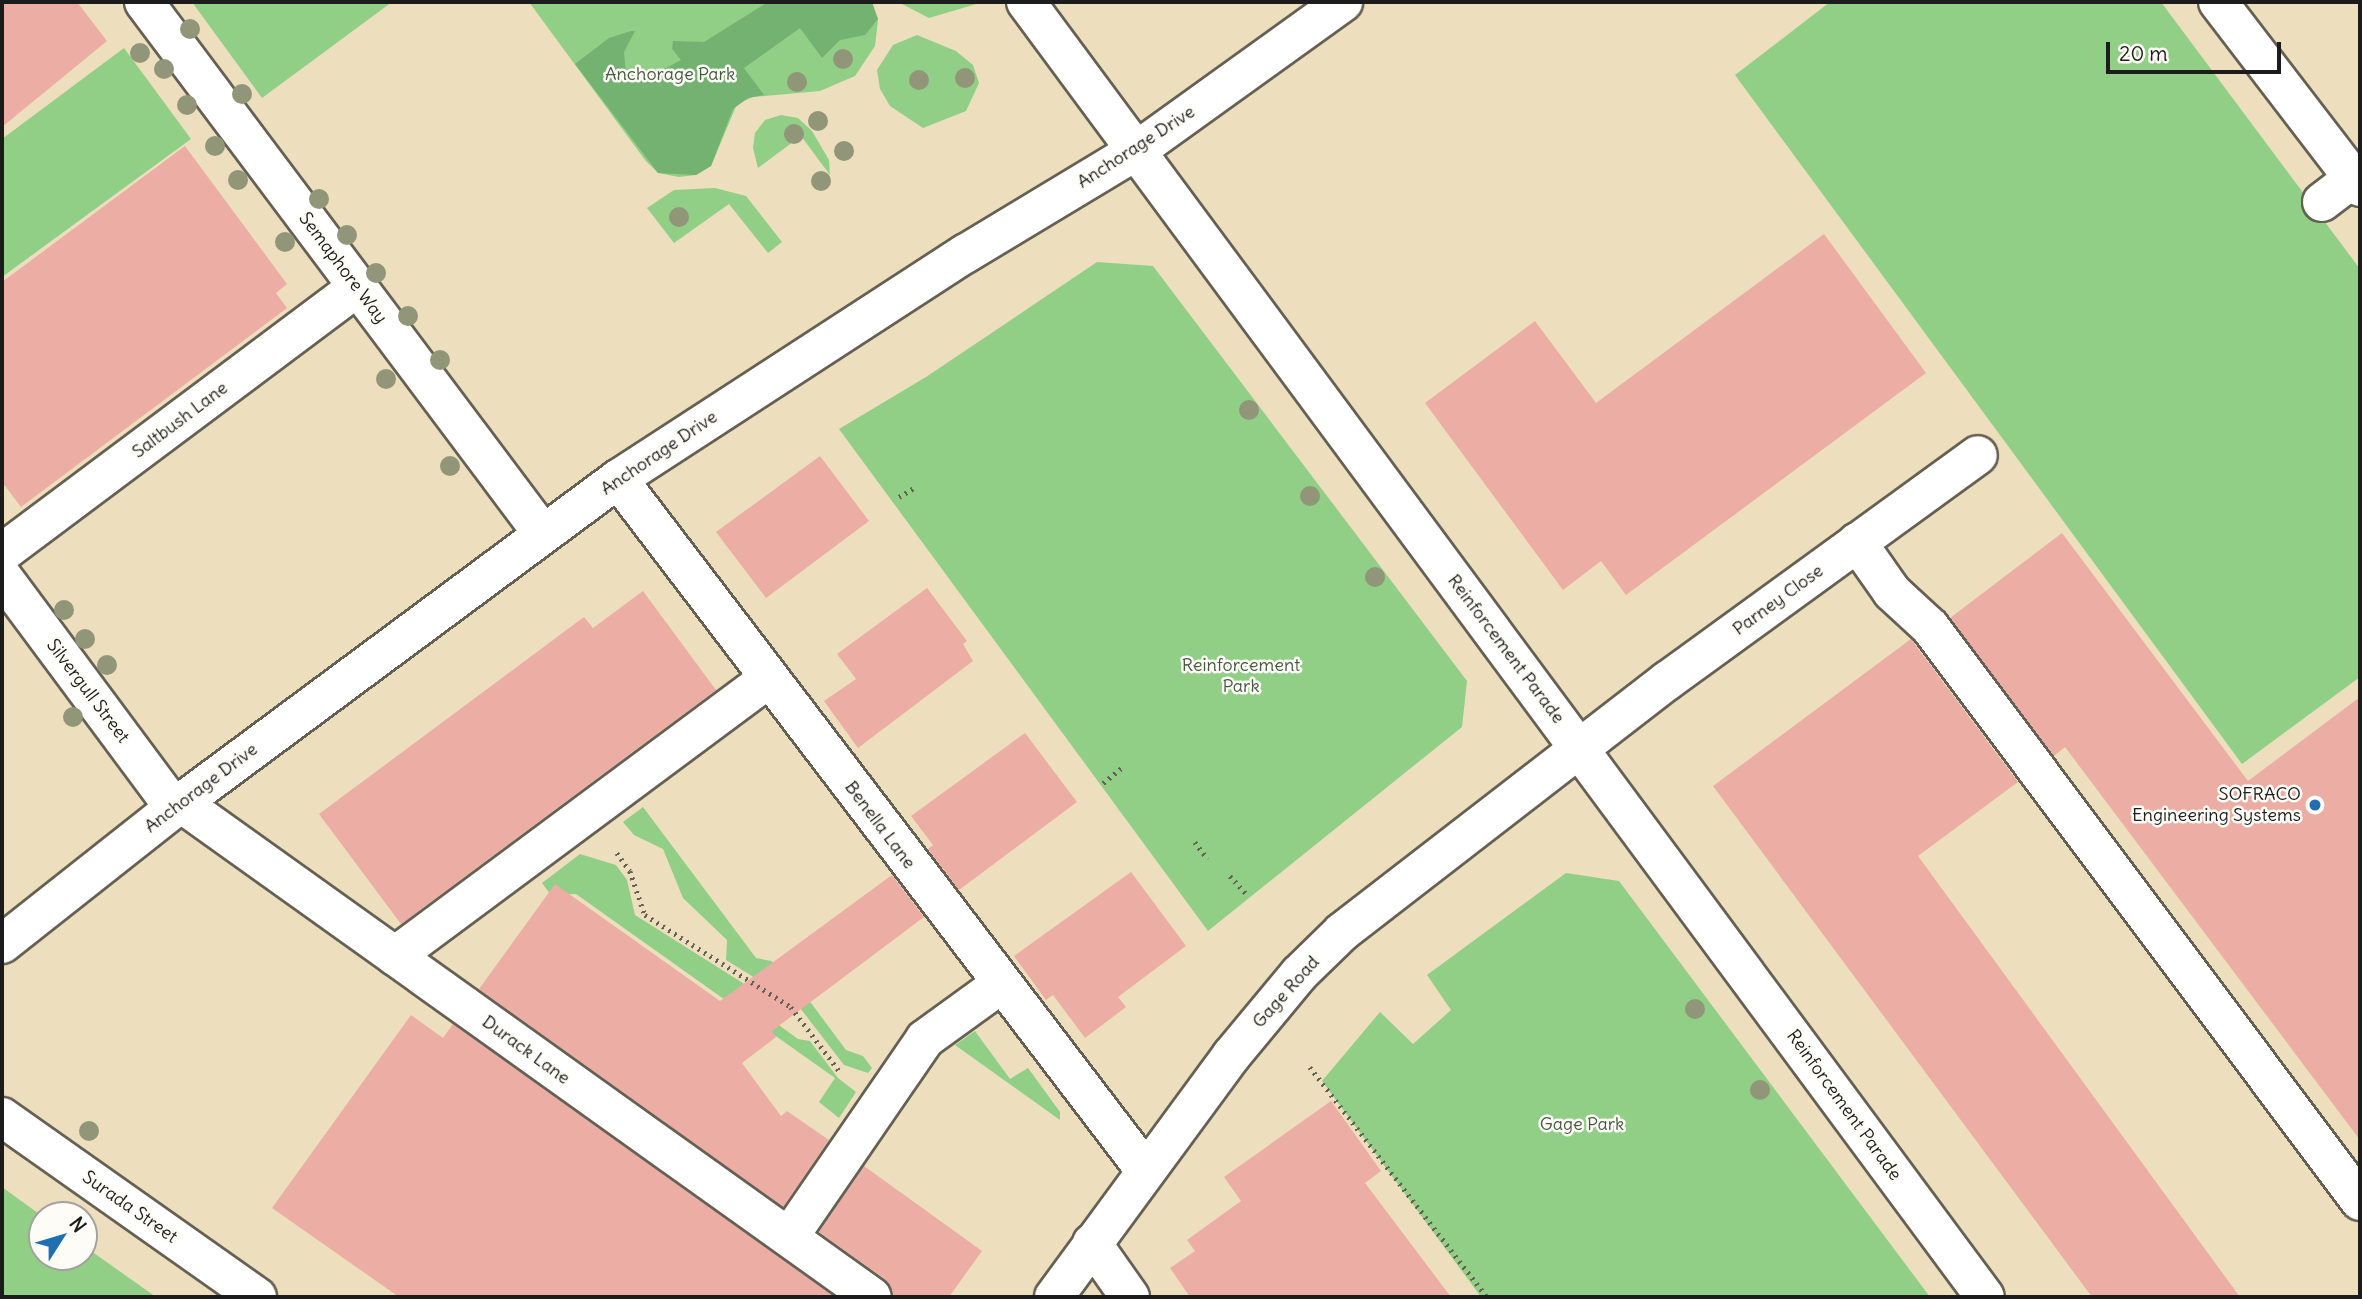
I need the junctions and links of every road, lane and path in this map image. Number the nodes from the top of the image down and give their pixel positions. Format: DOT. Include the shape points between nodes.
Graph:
graph roads {
  1 [pos="144,2"];
  2 [pos="1026,2"];
  3 [pos="1343,2"];
  4 [pos="2218,2"];
  5 [pos="1136,151"];
  6 [pos="2358,179"];
  7 [pos="2322,202"];
  8 [pos="357,287"];
  9 [pos="1978,456"];
  10 [pos="618,479"];
  11 [pos="914,488"];
  12 [pos="899,497"];
  13 [pos="543,534"];
  14 [pos="1857,542"];
  15 [pos="2,553"];
  16 [pos="2,576"];
  17 [pos="769,678"];
  18 [pos="1580,748"];
  19 [pos="1124,766"];
  20 [pos="1103,783"];
  21 [pos="177,805"];
  22 [pos="584,815"];
  23 [pos="1195,842"];
  24 [pos="1208,859"];
  25 [pos="1230,876"];
  26 [pos="1247,894"];
  27 [pos="2,944"];
  28 [pos="396,956"];
  29 [pos="1001,984"];
  30 [pos="1310,1067"];
  31 [pos="888,1094"];
  32 [pos="2,1117"];
  33 [pos="1145,1170"];
  34 [pos="2360,1201"];
  35 [pos="789,1237"];
  36 [pos="1092,1243"];
  37 [pos="257,1297"];
  38 [pos="872,1297"];
  39 [pos="1054,1297"];
  40 [pos="1130,1297"];
  41 [pos="1487,1297"];
  42 [pos="1986,1297"];
  1 -- 8 [label="street, Semaphore Way"];
  2 -- 5 [label="street, Reinforcement Parade"];
  3 -- 5 [label="street, Anchorage Drive"];
  4 -- 6 [label="street"];
  5 -- 10 [label="street, Anchorage Drive" via="954,261"];
  5 -- 18 [label="street, Reinforcement Parade"];
  6 -- 7 [label="street"];
  8 -- 13 [label="street, Semaphore Way"];
  8 -- 15 [label="street, Saltbush Lane"];
  9 -- 14 [label="street, Parney Close"];
  10 -- 13 [label="street, Anchorage Drive"];
  10 -- 17 [label="street, Benella Lane"];
  11 -- 12 [label="path"];
  13 -- 21 [label="street, Anchorage Drive"];
  14 -- 18 [label="street, Parney Close"];
  14 -- 34 [label="street" via="1892,592 1930,626"];
  16 -- 21 [label="street, Silvergull Street"];
  17 -- 22 [label="street"];
  17 -- 29 [label="street, Benella Lane"];
  18 -- 33 [label="street, Gage Road" via="1398,885 1334,941 1261,1017"];
  18 -- 42 [label="street, Reinforcement Parade"];
  19 -- 20 [label="path"];
  21 -- 27 [label="street, Anchorage Drive"];
  21 -- 28 [label="street, Durack Lane"];
  22 -- 28 [label="street"];
  22 -- 31 [label="path" via="630,870 645,915 791,1007 847,1079"];
  23 -- 24 [label="path"];
  25 -- 26 [label="path"];
  28 -- 35 [label="street, Durack Lane"];
  29 -- 31 [label="street" via="925,1040"];
  29 -- 33 [label="street, Benella Lane"];
  30 -- 41 [label="path"];
  31 -- 35 [label="street"];
  32 -- 37 [label="street, Surada Street"];
  33 -- 36 [label="street, Gage Road"];
  35 -- 38 [label="street, Durack Lane"];
  36 -- 39 [label="street, Gage Road"];
  36 -- 40 [label="street"];
}
